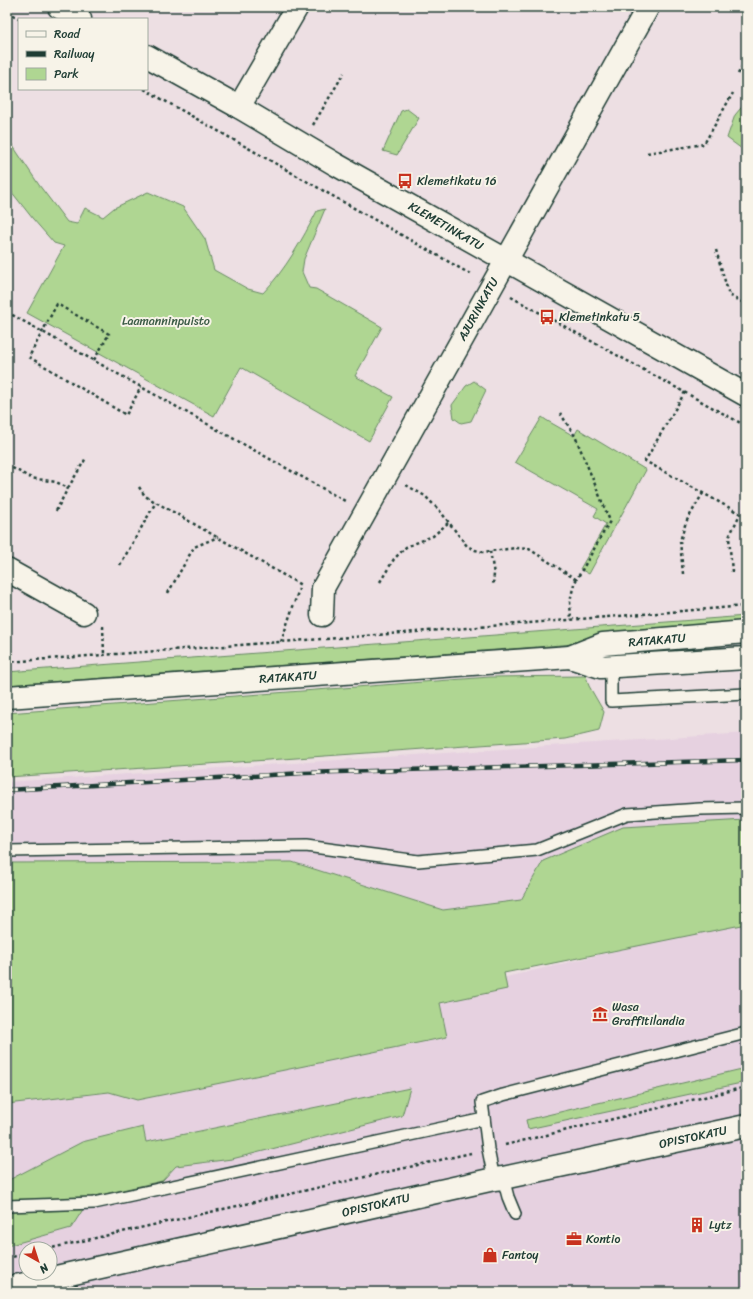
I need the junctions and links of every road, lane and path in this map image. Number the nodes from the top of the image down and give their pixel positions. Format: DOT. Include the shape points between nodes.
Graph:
graph roads {
  1 [pos="59,7"];
  2 [pos="296,7"];
  3 [pos="648,7"];
  4 [pos="7,12"];
  5 [pos="18,18"];
  6 [pos="78,18"];
  7 [pos="148,57"];
  8 [pos="746,60"];
  9 [pos="344,72"];
  10 [pos="738,74"];
  11 [pos="146,90"];
  12 [pos="733,93"];
  13 [pos="239,107"];
  14 [pos="312,127"];
  15 [pos="647,153"];
  16 [pos="716,250"];
  17 [pos="506,260"];
  18 [pos="477,278"];
  19 [pos="506,294"];
  20 [pos="746,304"];
  21 [pos="7,312"];
  22 [pos="43,332"];
  23 [pos="94,360"];
  24 [pos="141,387"];
  25 [pos="685,392"];
  26 [pos="746,395"];
  27 [pos="560,413"];
  28 [pos="12,417"];
  29 [pos="746,426"];
  30 [pos="7,427"];
  31 [pos="86,458"];
  32 [pos="7,465"];
  33 [pos="406,484"];
  34 [pos="139,487"];
  35 [pos="68,488"];
  36 [pos="703,493"];
  37 [pos="156,502"];
  38 [pos="56,511"];
  39 [pos="365,512"];
  40 [pos="740,514"];
  41 [pos="746,517"];
  42 [pos="448,523"];
  43 [pos="218,537"];
  44 [pos="490,551"];
  45 [pos="120,565"];
  46 [pos="7,570"];
  47 [pos="732,572"];
  48 [pos="683,574"];
  49 [pos="577,580"];
  50 [pos="380,582"];
  51 [pos="301,585"];
  52 [pos="493,585"];
  53 [pos="168,593"];
  54 [pos="746,606"];
  55 [pos="84,613"];
  56 [pos="322,614"];
  57 [pos="572,620"];
  58 [pos="746,632"];
  59 [pos="570,657"];
  60 [pos="746,658"];
  61 [pos="7,662"];
  62 [pos="611,666"];
  63 [pos="746,694"];
  64 [pos="7,697"];
  65 [pos="746,808"];
  66 [pos="7,851"];
  67 [pos="746,1033"];
  68 [pos="746,1087"];
  69 [pos="484,1119"];
  70 [pos="746,1126"];
  71 [pos="488,1149"];
  72 [pos="498,1178"];
  73 [pos="7,1206"];
  74 [pos="515,1214"];
  75 [pos="58,1247"];
  76 [pos="18,1256"];
  77 [pos="7,1258"];
  78 [pos="7,1288"];
  1 -- 6 [label="street"];
  2 -- 13 [label="street"];
  3 -- 17 [label="street, AJURINKATU"];
  4 -- 5 [label="path"];
  7 -- 13 [label="street, KLEMETINKATU"];
  8 -- 10 [label="path"];
  9 -- 14 [label="path"];
  11 -- 18 [label="path"];
  12 -- 15 [label="path" via="704,144"];
  13 -- 17 [label="street, KLEMETINKATU"];
  16 -- 20 [label="path" via="729,295"];
  17 -- 26 [label="street, KLEMETINKATU"];
  17 -- 39 [label="street, AJURINKATU"];
  19 -- 25 [label="path"];
  21 -- 22 [label="path"];
  22 -- 23 [label="path"];
  22 -- 23 [label="path" via="57,304 109,334"];
  22 -- 24 [label="path" via="29,357 126,415"];
  23 -- 24 [label="path"];
  24 -- 39 [label="path"];
  25 -- 29 [label="path"];
  25 -- 36 [label="path" via="645,461"];
  27 -- 49 [label="path" via="575,436 610,521"];
  28 -- 30 [label="path"];
  31 -- 35 [label="path"];
  32 -- 35 [label="path" via="31,478 56,482"];
  33 -- 42 [label="path" via="425,496"];
  34 -- 37 [label="path" via="145,496"];
  35 -- 38 [label="path"];
  36 -- 40 [label="path"];
  36 -- 48 [label="path" via="686,522 680,541"];
  37 -- 43 [label="path"];
  37 -- 45 [label="path"];
  39 -- 56 [label="street, AJURINKATU" via="323,588"];
  40 -- 41 [label="path"];
  40 -- 47 [label="path" via="729,537"];
  42 -- 44 [label="path" via="467,546 482,552"];
  42 -- 50 [label="path" via="433,536 406,547"];
  43 -- 51 [label="path"];
  43 -- 53 [label="path" via="194,546"];
  44 -- 49 [label="path" via="529,549"];
  44 -- 52 [label="path"];
  46 -- 55 [label="street"];
  49 -- 57 [label="path" via="570,601"];
  54 -- 57 [label="path"];
  57 -- 61 [label="path"];
  58 -- 59 [label="street, RATAKATU" via="603,644"];
  59 -- 62 [label="street, RATAKATU" via="601,667"];
  59 -- 64 [label="street, RATAKATU"];
  60 -- 62 [label="street, RATAKATU"];
  62 -- 63 [label="lane" via="611,701"];
  65 -- 66 [label="lane" via="627,814 537,850 418,861 306,846"];
  67 -- 69 [label="lane" via="503,1095 482,1102"];
  68 -- 71 [label="path"];
  69 -- 71 [label="lane"];
  69 -- 73 [label="lane" via="94,1204"];
  70 -- 72 [label="street, OPISTOKATU"];
  71 -- 72 [label="lane"];
  71 -- 75 [label="path"];
  72 -- 74 [label="lane"];
  72 -- 78 [label="street, OPISTOKATU"];
  76 -- 77 [label="path"];
}
